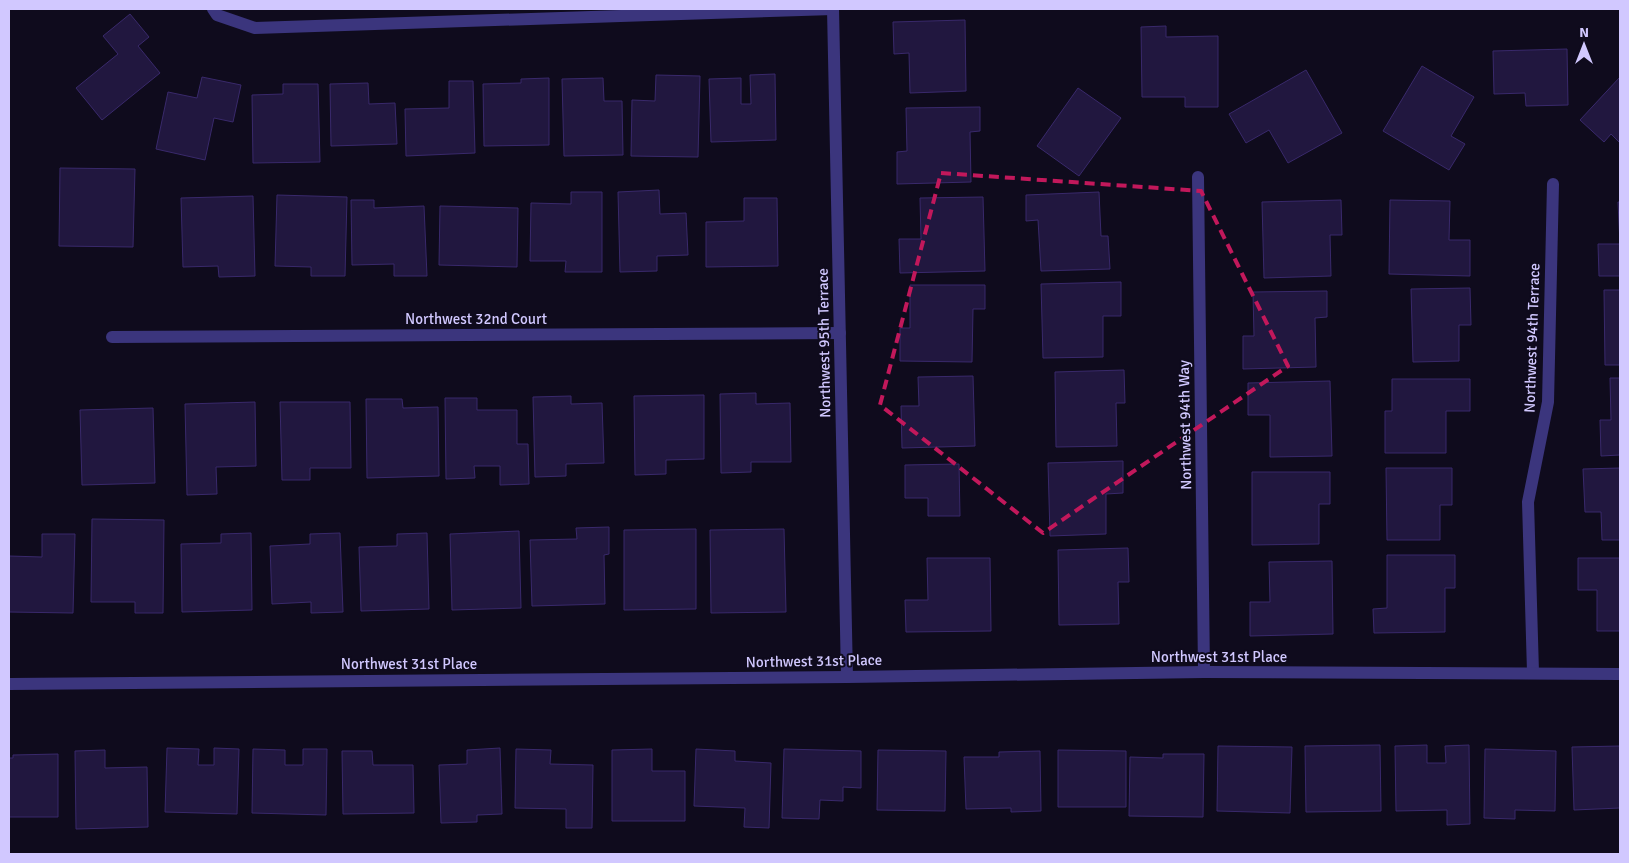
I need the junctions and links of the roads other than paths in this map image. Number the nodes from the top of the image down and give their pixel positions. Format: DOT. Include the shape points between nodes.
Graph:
graph roads {
  1 [pos="833,9"];
  2 [pos="215,12"];
  3 [pos="506,14"];
  4 [pos="1198,177"];
  5 [pos="1553,184"];
  6 [pos="840,333"];
  7 [pos="112,337"];
  8 [pos="1204,672"];
  9 [pos="1533,672"];
  10 [pos="1620,674"];
  11 [pos="847,677"];
  12 [pos="9,684"];
  1 -- 3 [label="street"];
  1 -- 6 [label="street, Northwest 95th Terrace"];
  2 -- 3 [label="street" via="254,28"];
  4 -- 8 [label="street, Northwest 94th Way"];
  5 -- 9 [label="street, Northwest 94th Terrace" via="1548,402 1528,502"];
  6 -- 7 [label="street, Northwest 32nd Court"];
  6 -- 11 [label="street, Northwest 95th Terrace"];
  8 -- 9 [label="street, Northwest 31st Place"];
  8 -- 11 [label="street, Northwest 31st Place"];
  9 -- 10 [label="street, Northwest 31st Place"];
  11 -- 12 [label="street, Northwest 31st Place"];
}
